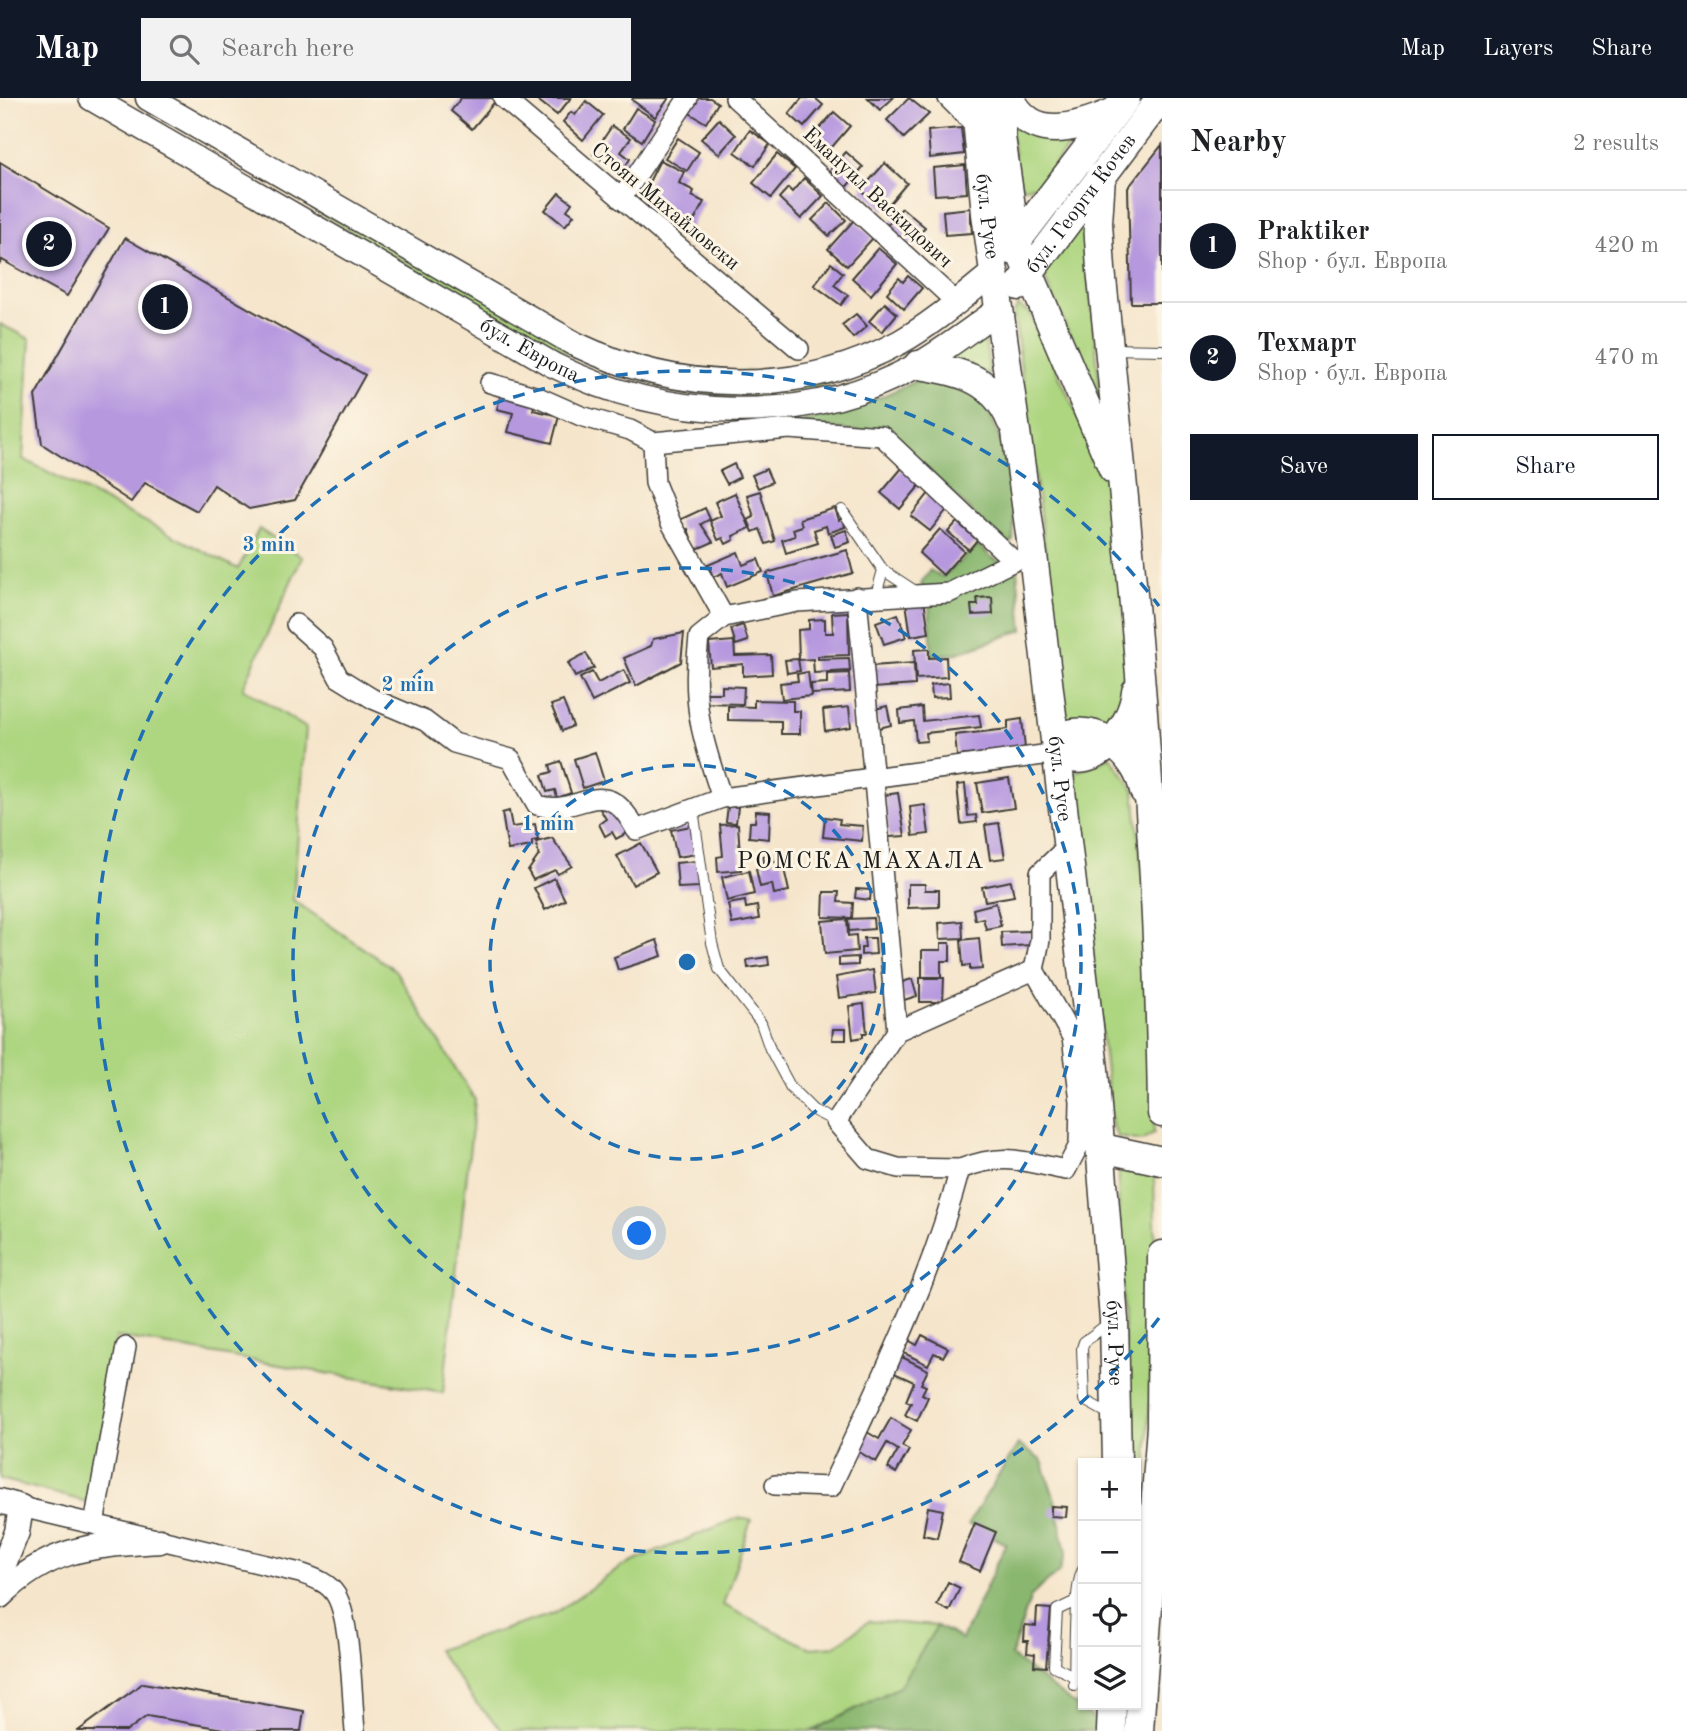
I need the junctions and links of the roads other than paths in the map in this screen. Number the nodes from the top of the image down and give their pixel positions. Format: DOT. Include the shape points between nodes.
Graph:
graph roads {
  1 [pos="91,98"];
  2 [pos="148,98"];
  3 [pos="503,98"];
  4 [pos="688,98"];
  5 [pos="736,98"];
  6 [pos="948,98"];
  7 [pos="1001,98"];
  8 [pos="1010,98"];
  9 [pos="1161,98"];
  10 [pos="1120,105"];
  11 [pos="976,112"];
  12 [pos="1101,176"];
  13 [pos="621,199"];
  14 [pos="1016,242"];
  15 [pos="994,272"];
  16 [pos="1028,274"];
  17 [pos="956,302"];
  18 [pos="1000,309"];
  19 [pos="799,348"];
  20 [pos="1109,348"];
  21 [pos="1162,350"];
  22 [pos="918,365"];
  23 [pos="490,383"];
  24 [pos="1016,434"];
  25 [pos="653,442"];
  26 [pos="1124,505"];
  27 [pos="842,510"];
  28 [pos="1024,558"];
  29 [pos="883,570"];
  30 [pos="921,594"];
  31 [pos="867,596"];
  32 [pos="724,617"];
  33 [pos="296,624"];
  34 [pos="1139,653"];
  35 [pos="1112,742"];
  36 [pos="1058,753"];
  37 [pos="873,779"];
  38 [pos="722,797"];
  39 [pos="693,809"];
  40 [pos="1152,828"];
  41 [pos="1069,845"];
  42 [pos="1034,970"];
  43 [pos="897,1031"];
  44 [pos="1162,1113"];
  45 [pos="836,1122"];
  46 [pos="1102,1148"];
  47 [pos="1162,1161"];
  48 [pos="960,1169"];
  49 [pos="1162,1255"];
  50 [pos="126,1346"];
  51 [pos="1116,1458"];
  52 [pos="775,1485"];
  53 [pos="11,1504"];
  54 [pos="94,1524"];
  55 [pos="160,1541"];
  56 [pos="0,1574"];
  57 [pos="0,1596"];
  58 [pos="1078,1600"];
  59 [pos="1112,1710"];
  60 [pos="355,1731"];
  61 [pos="1111,1731"];
  62 [pos="1139,1731"];
  1 -- 22 [label="street, бул. Европа" via="553,365 608,389 681,407 759,409 852,393"];
  2 -- 17 [label="street, бул. Европа" via="575,344 651,373 680,380 727,382 822,372 898,343"];
  3 -- 13 [label="street, Стоян Михайловски"];
  4 -- 13 [label="street"];
  5 -- 17 [label="street, Емануил Васкидович"];
  6 -- 11 [label="street"];
  7 -- 14 [label="main road, бул. Русе" via="1001,137"];
  8 -- 10 [label="main road" via="1027,119 1060,129 1077,128"];
  9 -- 12 [label="main road, бул. Георги Кочев"];
  10 -- 14 [label="main road, бул. Георги Кочев"];
  11 -- 15 [label="main road, бул. Русе"];
  12 -- 16 [label="main road, бул. Георги Кочев"];
  12 -- 20 [label="main road, бул. Русе" via="1098,223"];
  13 -- 19 [label="street, Стоян Михайловски"];
  14 -- 15 [label="main road, бул. Георги Кочев"];
  14 -- 16 [label="main road, бул. Русе"];
  15 -- 17 [label="street, бул. Европа"];
  15 -- 18 [label="main road, бул. Русе"];
  16 -- 18 [label="main road, бул. Георги Кочев"];
  16 -- 26 [label="main road, бул. Русе"];
  18 -- 22 [label="street, бул. Европа"];
  18 -- 24 [label="main road, бул. Русе"];
  20 -- 21 [label="lane"];
  20 -- 26 [label="main road, бул. Русе"];
  22 -- 24 [label="main road" via="961,373 986,385 1005,405"];
  23 -- 25 [label="street" via="630,429"];
  24 -- 28 [label="main road, бул. Русе"];
  25 -- 28 [label="street" via="789,429 883,436"];
  25 -- 32 [label="street" via="655,483 671,523"];
  26 -- 34 [label="main road, бул. Русе"];
  27 -- 29 [label="lane"];
  28 -- 30 [label="street" via="949,593"];
  28 -- 36 [label="main road, бул. Русе"];
  29 -- 30 [label="lane"];
  29 -- 31 [label="lane"];
  30 -- 31 [label="street"];
  31 -- 32 [label="street" via="797,602"];
  31 -- 37 [label="street"];
  32 -- 38 [label="street" via="699,637 694,677 697,715"];
  33 -- 39 [label="street" via="323,648 339,678 373,699 425,721 454,743 511,759 537,805 548,808 608,800 625,809 636,830"];
  34 -- 35 [label="main road" via="1133,710"];
  34 -- 40 [label="main road, бул. Русе"];
  35 -- 36 [label="main road" via="1073,733 1065,737"];
  35 -- 40 [label="main road" via="1140,776"];
  36 -- 37 [label="street"];
  36 -- 41 [label="main road, бул. Русе"];
  37 -- 38 [label="street"];
  37 -- 43 [label="street"];
  38 -- 39 [label="street"];
  39 -- 45 [label="lane" via="719,969 761,1023 791,1088 813,1110"];
  40 -- 44 [label="main road, бул. Русе"];
  41 -- 42 [label="street" via="1040,873 1040,940"];
  41 -- 46 [label="main road, бул. Русе"];
  42 -- 43 [label="street"];
  42 -- 48 [label="street" via="1072,1037 1080,1101 1079,1145 1066,1170 1005,1157"];
  43 -- 45 [label="street"];
  45 -- 48 [label="street" via="868,1159 898,1168"];
  46 -- 47 [label="main road"];
  46 -- 51 [label="main road, бул. Русе" via="1114,1320"];
  48 -- 52 [label="street" via="947,1218 902,1331 831,1487"];
  49 -- 62 [label="main road" via="1161,1426"];
  50 -- 54 [label="street"];
  53 -- 54 [label="street"];
  53 -- 56 [label="street" via="17,1532"];
  54 -- 55 [label="street"];
  55 -- 57 [label="street" via="74,1550 25,1572"];
  55 -- 60 [label="street" via="323,1581 337,1596 344,1622"];
  58 -- 58 [label="lane" via="1058,1610 1054,1666 1074,1681"];
  59 -- 61 [label="main road"];
}
